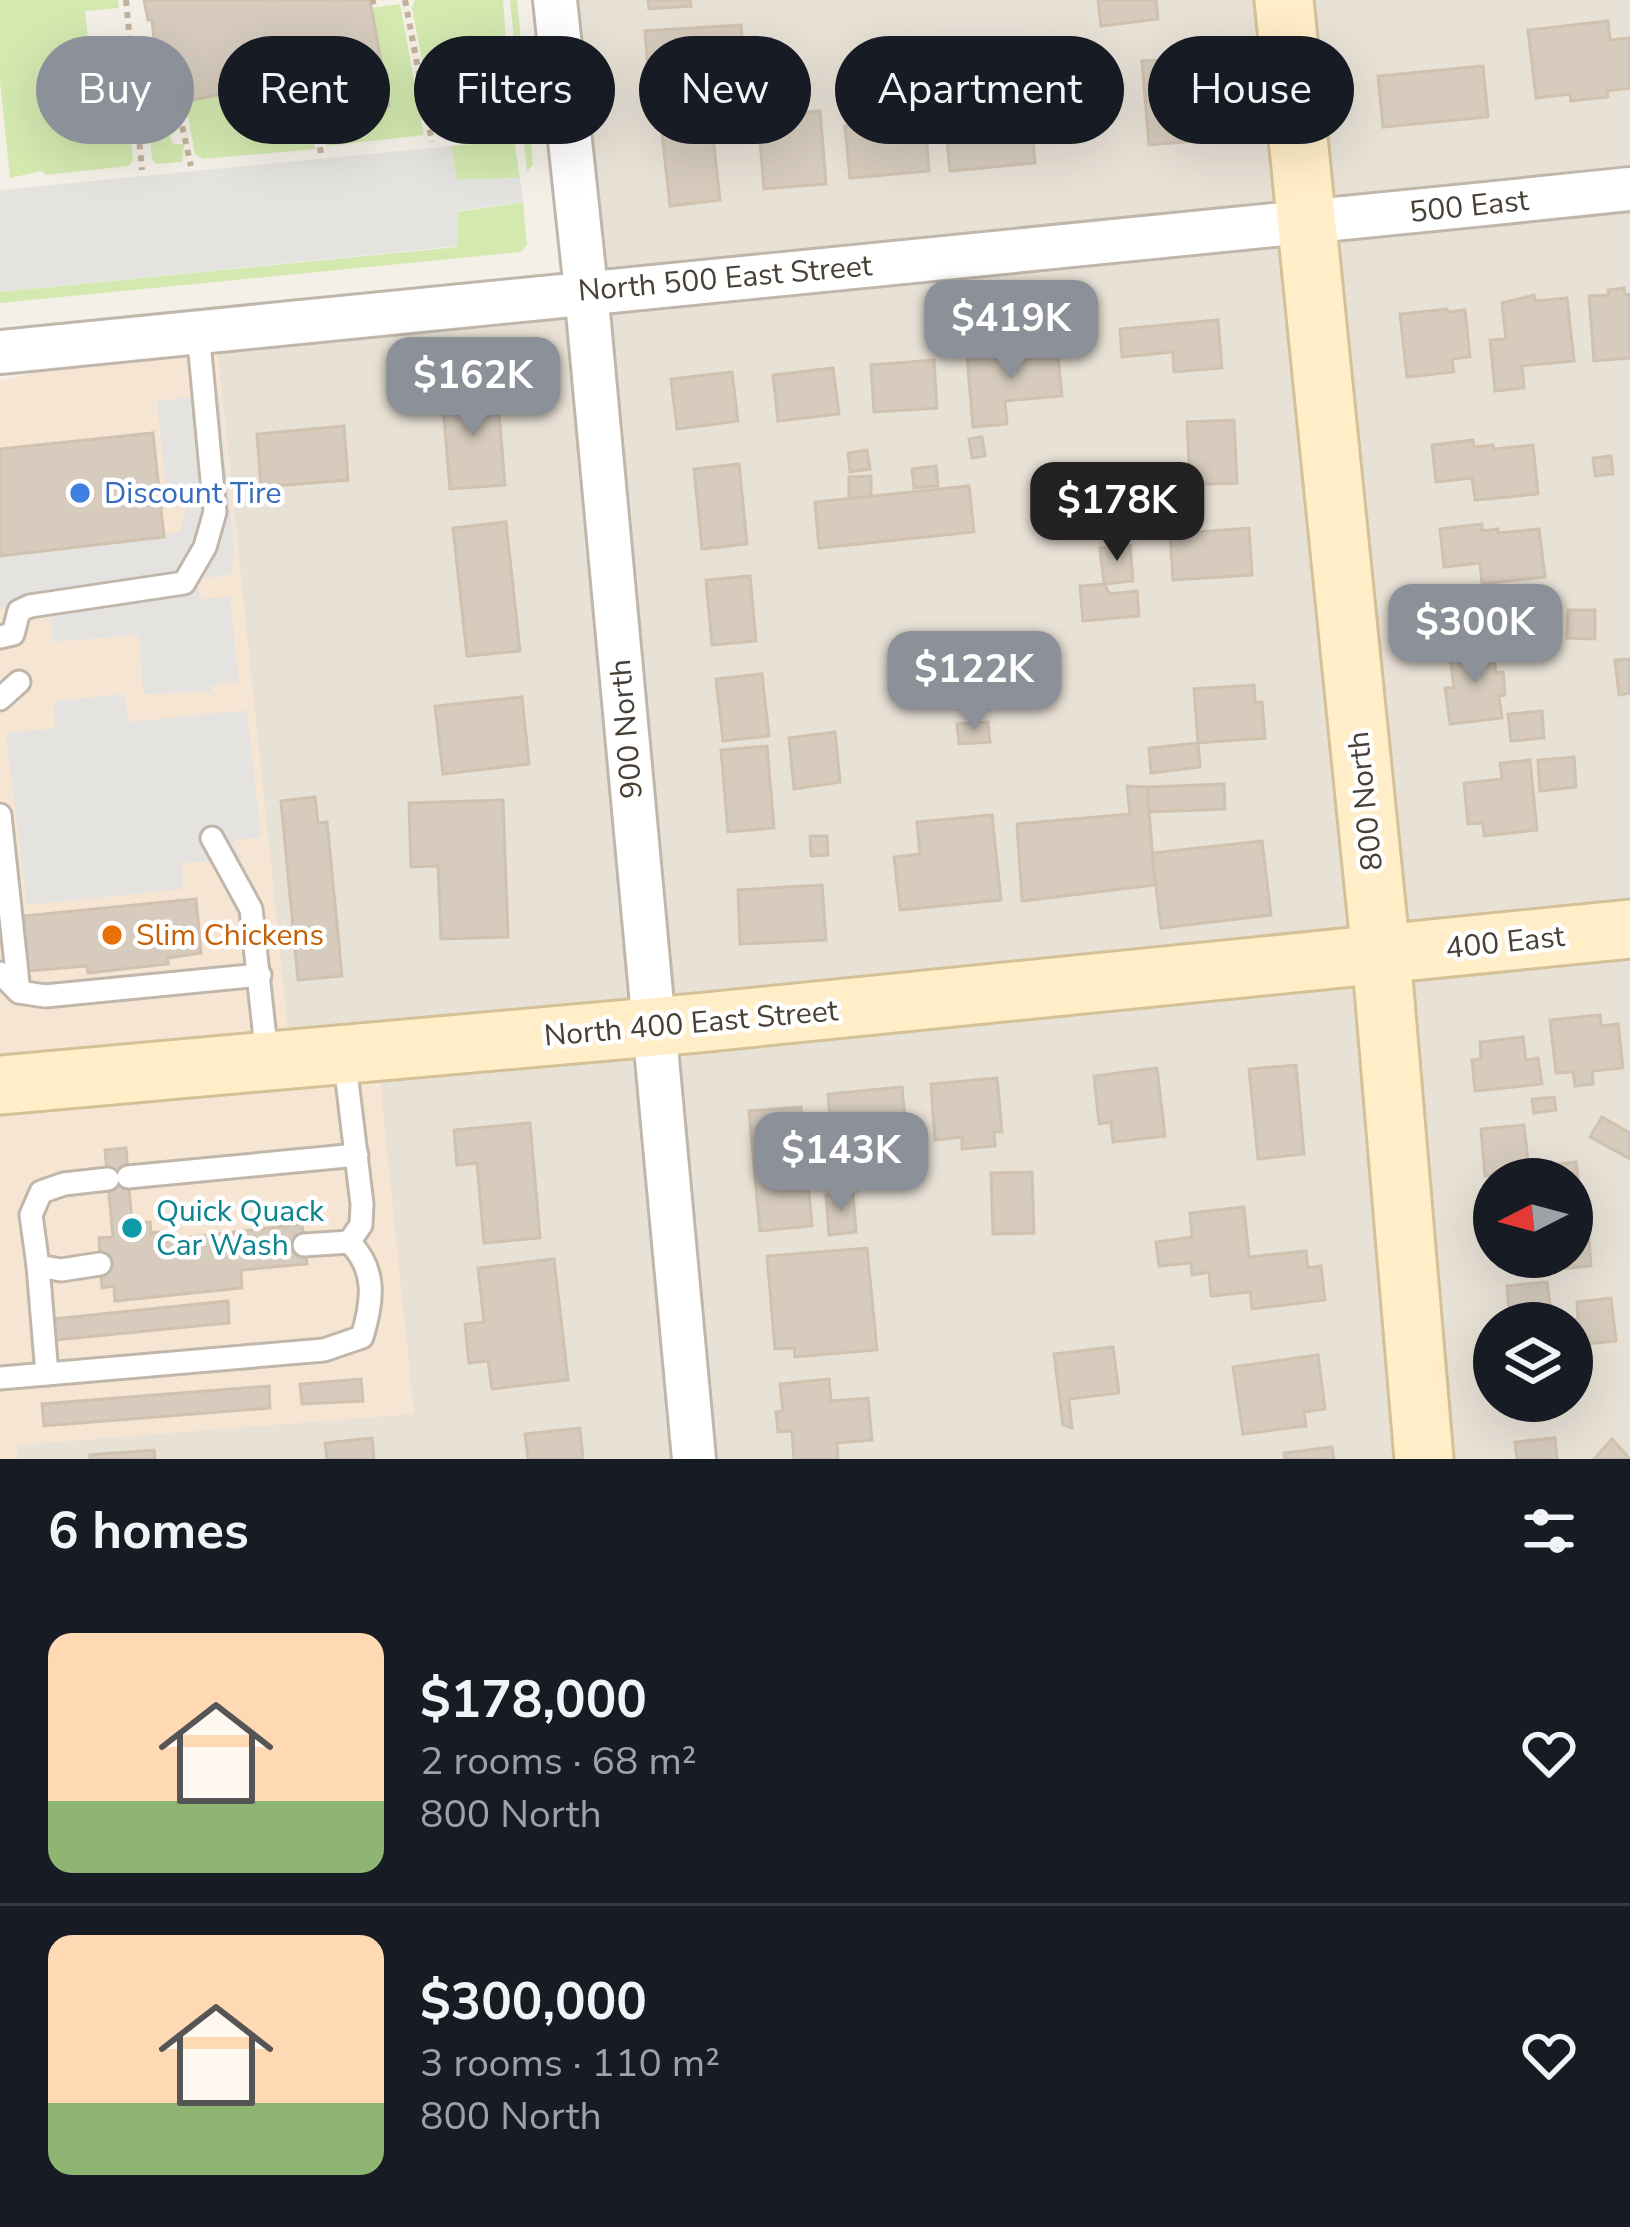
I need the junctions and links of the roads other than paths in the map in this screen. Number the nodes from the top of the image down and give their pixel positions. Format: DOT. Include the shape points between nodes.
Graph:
graph roads {
  1 [pos="555,0"];
  2 [pos="1284,0"];
  3 [pos="1630,188"];
  4 [pos="1307,223"];
  5 [pos="586,290"];
  6 [pos="198,331"];
  7 [pos="0,352"];
  8 [pos="0,637"];
  9 [pos="19,682"];
  10 [pos="0,699"];
  11 [pos="0,815"];
  12 [pos="212,838"];
  13 [pos="1630,929"];
  14 [pos="1381,954"];
  15 [pos="0,973"];
  16 [pos="260,975"];
  17 [pos="19,992"];
  18 [pos="653,1028"];
  19 [pos="344,1056"];
  20 [pos="268,1064"];
  21 [pos="0,1085"];
  22 [pos="357,1155"];
  23 [pos="349,1242"];
  24 [pos="304,1245"];
  25 [pos="100,1264"];
  26 [pos="38,1266"];
  27 [pos="47,1374"];
  28 [pos="0,1378"];
  29 [pos="694,1459"];
  30 [pos="1424,1459"];
  1 -- 5 [label="street, 900 North"];
  2 -- 4 [label="street, 800 North"];
  3 -- 4 [label="street, 500 East"];
  4 -- 5 [label="street, North 500 East Street"];
  4 -- 14 [label="street, 800 North"];
  5 -- 6 [label="street, North 500 East Street"];
  5 -- 18 [label="street, 900 North"];
  6 -- 7 [label="street, North 500 East Street"];
  6 -- 8 [label="lane" via="215,512 184,583 30,606 19,611 13,634"];
  9 -- 10 [label="lane"];
  11 -- 17 [label="lane"];
  12 -- 16 [label="lane" via="251,909"];
  13 -- 14 [label="street, 400 East"];
  14 -- 18 [label="street, North 400 East Street"];
  14 -- 30 [label="street, 800 North"];
  15 -- 17 [label="lane"];
  16 -- 17 [label="lane"];
  16 -- 20 [label="lane"];
  18 -- 19 [label="street, North 400 East Street"];
  18 -- 29 [label="street, 900 North"];
  19 -- 20 [label="street, North 400 East Street"];
  19 -- 22 [label="lane"];
  20 -- 21 [label="street, North 400 East Street"];
  22 -- 23 [label="lane" via="361,1225"];
  22 -- 26 [label="lane" via="41,1192 31,1215"];
  23 -- 24 [label="lane"];
  23 -- 27 [label="lane" via="367,1259 372,1304 362,1336 324,1350"];
  25 -- 26 [label="lane"];
  26 -- 27 [label="lane"];
  27 -- 28 [label="lane"];
}
